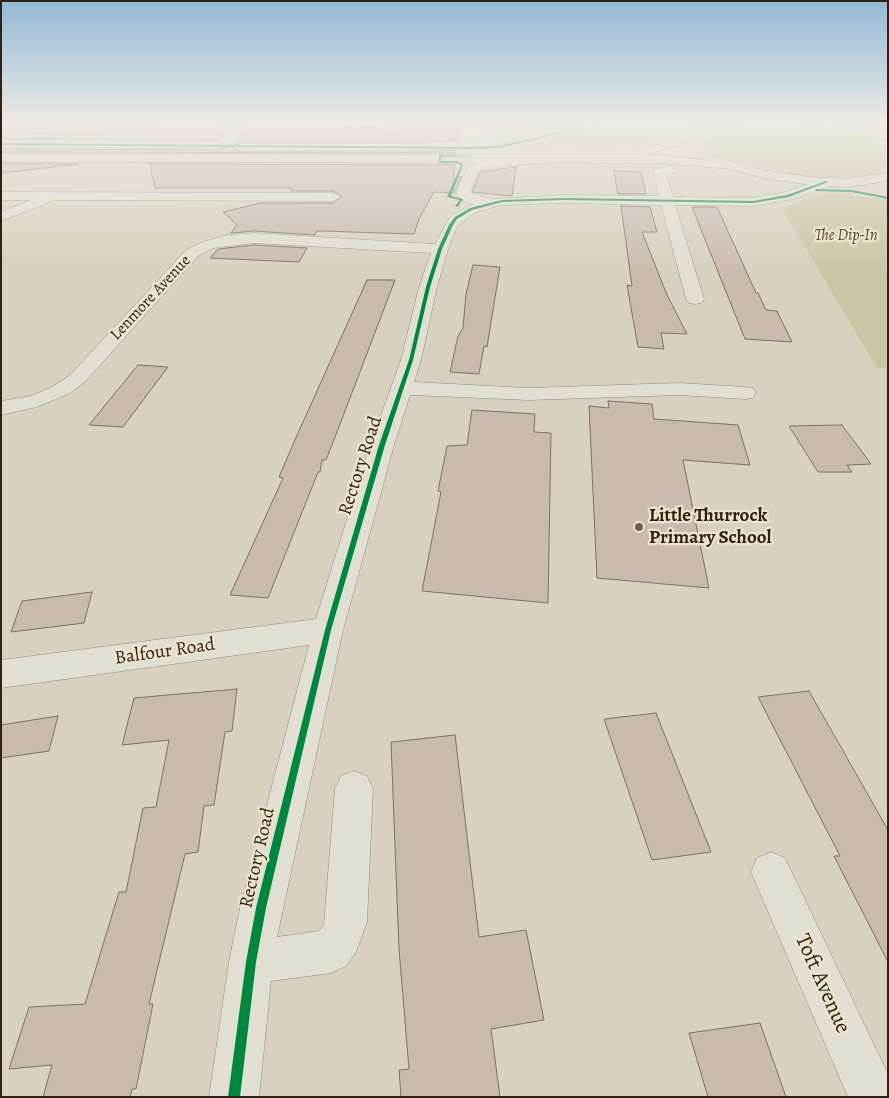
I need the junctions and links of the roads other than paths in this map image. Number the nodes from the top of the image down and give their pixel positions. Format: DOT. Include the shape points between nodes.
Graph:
graph roads {
  1 [pos="471,173"];
  2 [pos="658,173"];
  3 [pos="759,173"];
  4 [pos="762,174"];
  5 [pos="888,176"];
  6 [pos="827,182"];
  7 [pos="848,183"];
  8 [pos="888,188"];
  9 [pos="1,196"];
  10 [pos="54,196"];
  11 [pos="333,197"];
  12 [pos="775,199"];
  13 [pos="668,201"];
  14 [pos="492,203"];
  15 [pos="1,217"];
  16 [pos="440,249"];
  17 [pos="695,299"];
  18 [pos="403,388"];
  19 [pos="745,393"];
  20 [pos="1,408"];
  21 [pos="328,630"];
  22 [pos="1,674"];
  23 [pos="354,789"];
  24 [pos="771,872"];
  25 [pos="251,962"];
  26 [pos="234,1097"];
  27 [pos="873,1097"];
  1 -- 14 [label="street" via="463,194 470,199"];
  2 -- 13 [label="street"];
  3 -- 4 [label="main road"];
  4 -- 6 [label="main road"];
  4 -- 12 [label="street" via="779,187"];
  5 -- 7 [label="main road" via="881,180"];
  6 -- 7 [label="main road"];
  6 -- 12 [label="street, Rectory Road"];
  7 -- 8 [label="main road"];
  9 -- 10 [label="street"];
  10 -- 11 [label="street"];
  10 -- 15 [label="street"];
  12 -- 13 [label="street, Rectory Road" via="737,203"];
  13 -- 14 [label="street, Rectory Road" via="548,199"];
  13 -- 17 [label="street"];
  14 -- 16 [label="street, Rectory Road" via="471,209 456,218"];
  16 -- 18 [label="street, Rectory Road"];
  16 -- 20 [label="street, Lenmore Avenue" via="254,238 208,245 192,253 77,378 61,390 37,400"];
  18 -- 19 [label="street" via="529,394 679,389"];
  18 -- 21 [label="street, Rectory Road" via="382,445"];
  21 -- 22 [label="street, Balfour Road"];
  21 -- 25 [label="street, Rectory Road"];
  23 -- 25 [label="street" via="346,922 341,937 331,951"];
  24 -- 27 [label="street, Toft Avenue"];
  25 -- 26 [label="street, Rectory Road"];
}
